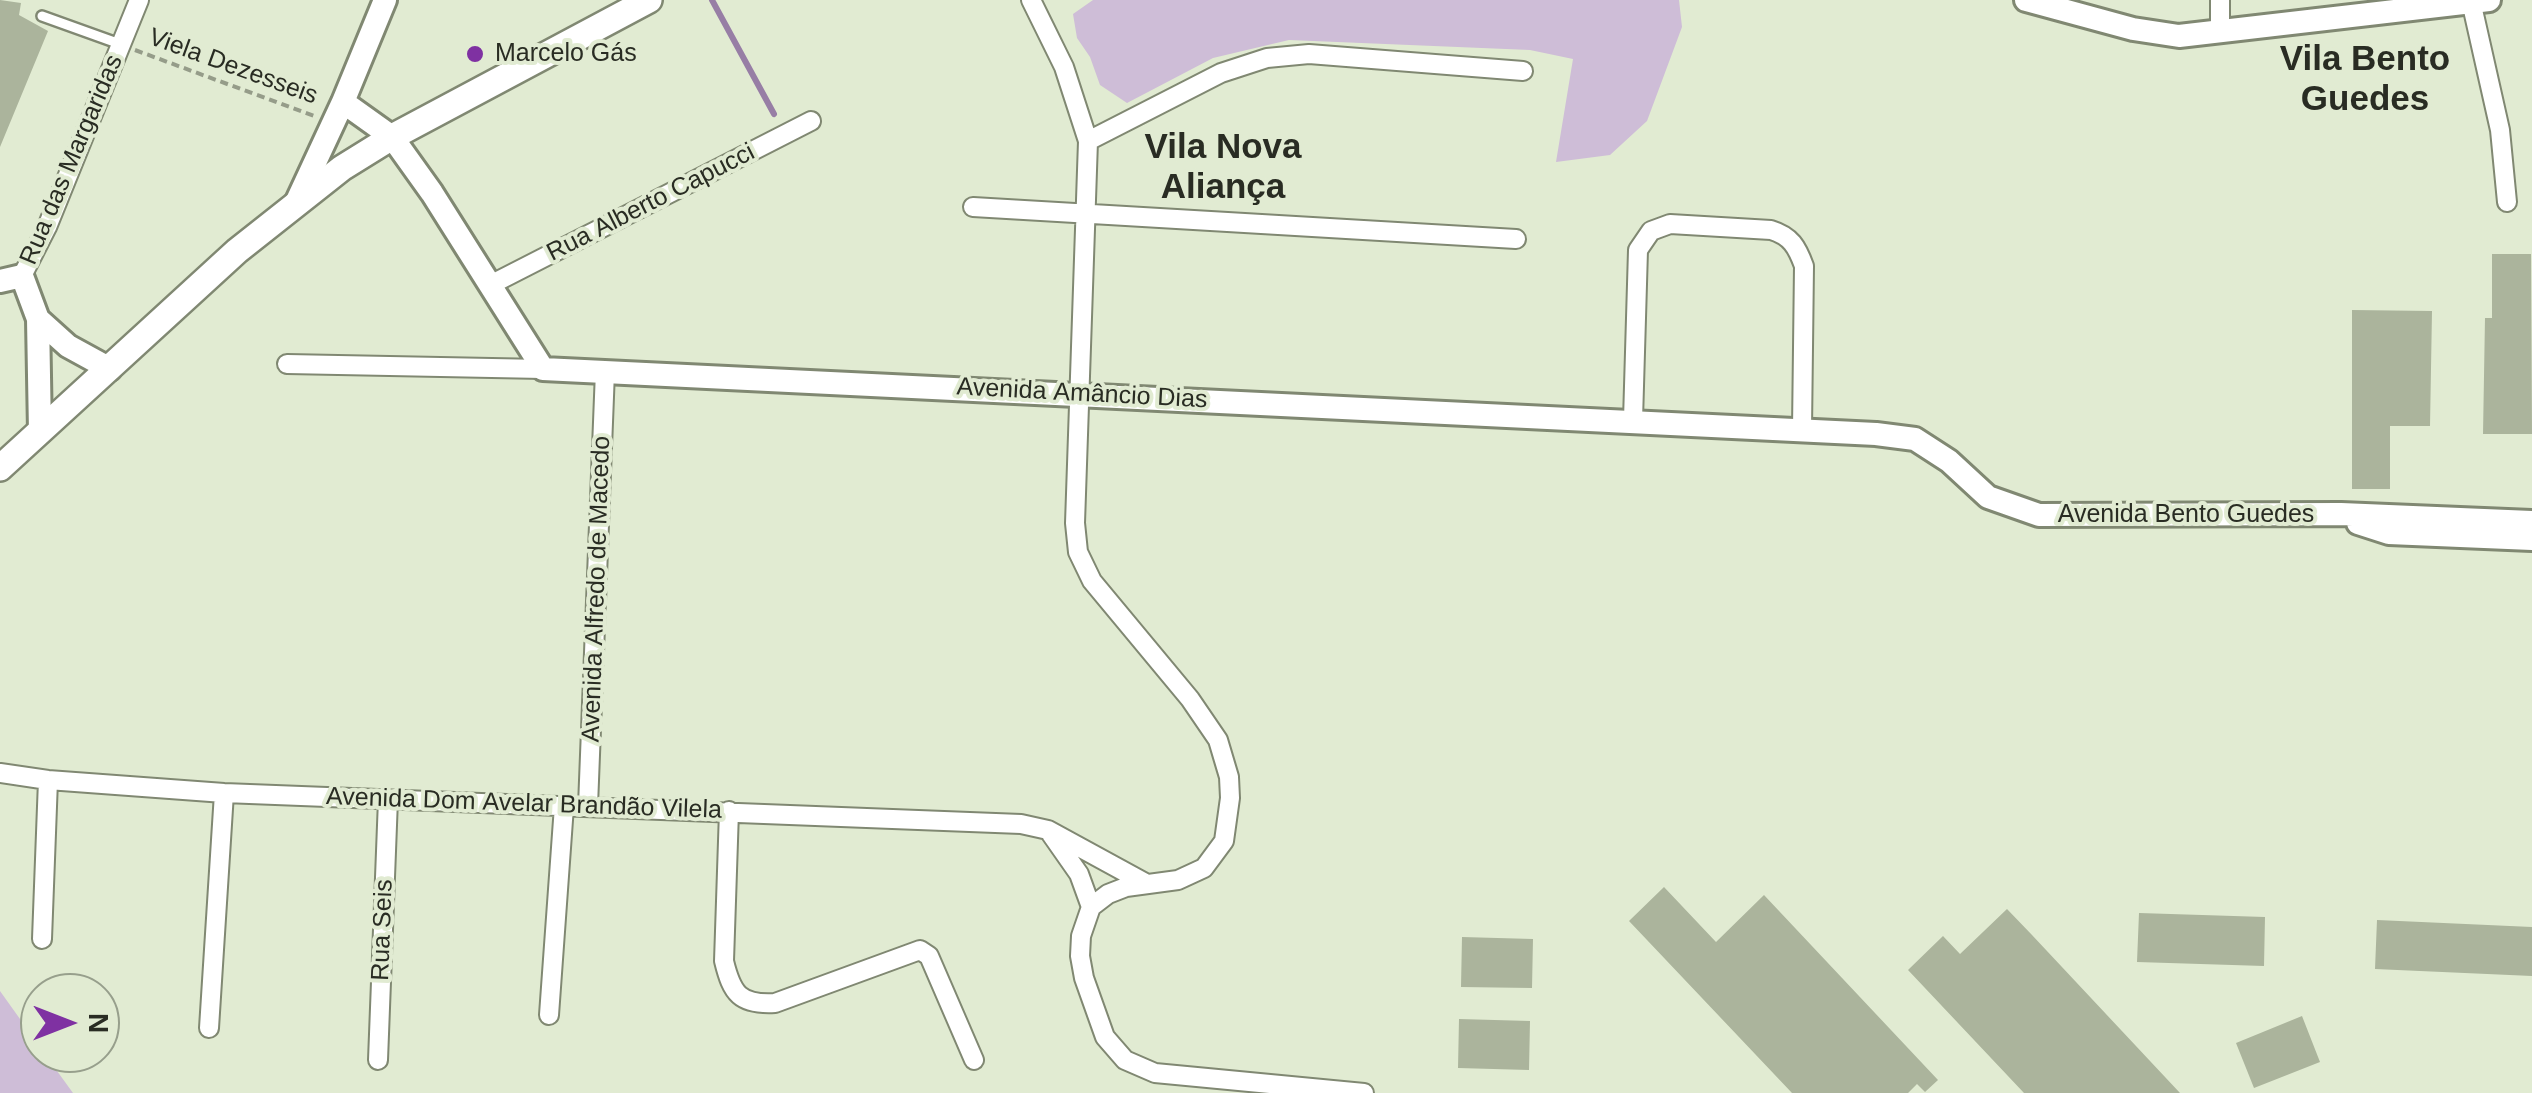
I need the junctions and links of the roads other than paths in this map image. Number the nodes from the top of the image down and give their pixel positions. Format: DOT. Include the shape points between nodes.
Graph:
graph roads {
  1 [pos="139,0"];
  2 [pos="385,0"];
  3 [pos="1031,0"];
  4 [pos="2026,0"];
  5 [pos="2220,0"];
  6 [pos="2489,0"];
  7 [pos="2471,1"];
  8 [pos="640,2"];
  9 [pos="42,16"];
  10 [pos="2220,31"];
  11 [pos="122,45"];
  12 [pos="1523,71"];
  13 [pos="338,112"];
  14 [pos="811,121"];
  15 [pos="392,137"];
  16 [pos="1088,142"];
  17 [pos="296,201"];
  18 [pos="2508,202"];
  19 [pos="973,207"];
  20 [pos="1086,216"];
  21 [pos="1516,239"];
  22 [pos="11,278"];
  23 [pos="490,285"];
  24 [pos="38,319"];
  25 [pos="288,364"];
  26 [pos="544,368"];
  27 [pos="110,369"];
  28 [pos="605,371"];
  29 [pos="1079,394"];
  30 [pos="1633,420"];
  31 [pos="1802,428"];
  32 [pos="40,432"];
  33 [pos="1876,434"];
  34 [pos="0,468"];
  35 [pos="2341,514"];
  36 [pos="2532,522"];
  37 [pos="2532,539"];
  38 [pos="0,773"];
  39 [pos="48,780"];
  40 [pos="224,792"];
  41 [pos="388,799"];
  42 [pos="564,806"];
  43 [pos="588,806"];
  44 [pos="730,811"];
  45 [pos="1048,830"];
  46 [pos="1147,884"];
  47 [pos="1091,907"];
  48 [pos="42,939"];
  49 [pos="549,1015"];
  50 [pos="208,1028"];
  51 [pos="378,1060"];
  52 [pos="974,1060"];
  53 [pos="1364,1093"];
  1 -- 11 [label="street, Rua das Margaridas"];
  2 -- 13 [label="street"];
  3 -- 16 [label="street" via="1064,68"];
  4 -- 10 [label="street" via="2133,29 2178,36"];
  5 -- 10 [label="street"];
  6 -- 7 [label="street"];
  7 -- 10 [label="street"];
  7 -- 18 [label="street" via="2500,130"];
  8 -- 15 [label="main road"];
  9 -- 11 [label="lane"];
  11 -- 22 [label="street, Rua das Margaridas" via="47,227"];
  12 -- 16 [label="street" via="1309,54 1267,58 1221,73"];
  13 -- 15 [label="street"];
  13 -- 17 [label="street"];
  14 -- 23 [label="street, Rua Alberto Capucci"];
  15 -- 17 [label="main road"];
  15 -- 23 [label="street"];
  16 -- 20 [label="street"];
  17 -- 27 [label="main road"];
  19 -- 20 [label="street"];
  20 -- 21 [label="street"];
  20 -- 29 [label="street"];
  22 -- 24 [label="street, Rua das Margaridas"];
  23 -- 26 [label="street"];
  24 -- 27 [label="street" via="68,346"];
  24 -- 32 [label="street, Rua das Margaridas"];
  25 -- 26 [label="street, Avenida Amâncio Dias"];
  26 -- 28 [label="street, Avenida Amâncio Dias"];
  27 -- 32 [label="main road"];
  28 -- 29 [label="street, Avenida Amâncio Dias"];
  28 -- 43 [label="street, Avenida Alfredo de Macedo"];
  29 -- 30 [label="street, Avenida Amâncio Dias"];
  29 -- 46 [label="street" via="1078,552 1103,596 1204,718 1229,777 1229,821 1216,854 1192,876"];
  30 -- 31 [label="street, Avenida Amâncio Dias"];
  30 -- 31 [label="street" via="1638,250 1652,231 1670,224 1771,230 1786,234 1797,250 1804,266"];
  31 -- 33 [label="street, Avenida Amâncio Dias"];
  32 -- 34 [label="main road"];
  33 -- 35 [label="street, Avenida Bento Guedes" via="1915,439 1988,497 2038,515"];
  35 -- 36 [label="street, Avenida Bento Guedes"];
  35 -- 37 [label="street, Avenida Bento Guedes" via="2389,532"];
  38 -- 39 [label="street, Avenida Dom Avelar Brandão Vilela"];
  39 -- 40 [label="street, Avenida Dom Avelar Brandão Vilela"];
  39 -- 48 [label="street"];
  40 -- 41 [label="street, Avenida Dom Avelar Brandão Vilela"];
  40 -- 50 [label="street"];
  41 -- 42 [label="street, Avenida Dom Avelar Brandão Vilela"];
  41 -- 51 [label="street, Rua Seis"];
  42 -- 43 [label="street, Avenida Dom Avelar Brandão Vilela"];
  42 -- 49 [label="street"];
  43 -- 44 [label="street, Avenida Dom Avelar Brandão Vilela"];
  44 -- 45 [label="street, Avenida Dom Avelar Brandão Vilela"];
  44 -- 52 [label="street" via="724,961 729,984 742,999 775,1002 920,950 929,956"];
  45 -- 46 [label="street, Avenida Dom Avelar Brandão Vilela"];
  45 -- 47 [label="street" via="1079,874"];
  46 -- 47 [label="street" via="1108,894"];
  47 -- 53 [label="street" via="1081,936 1084,978 1105,1037 1126,1060 1155,1073"];
}
